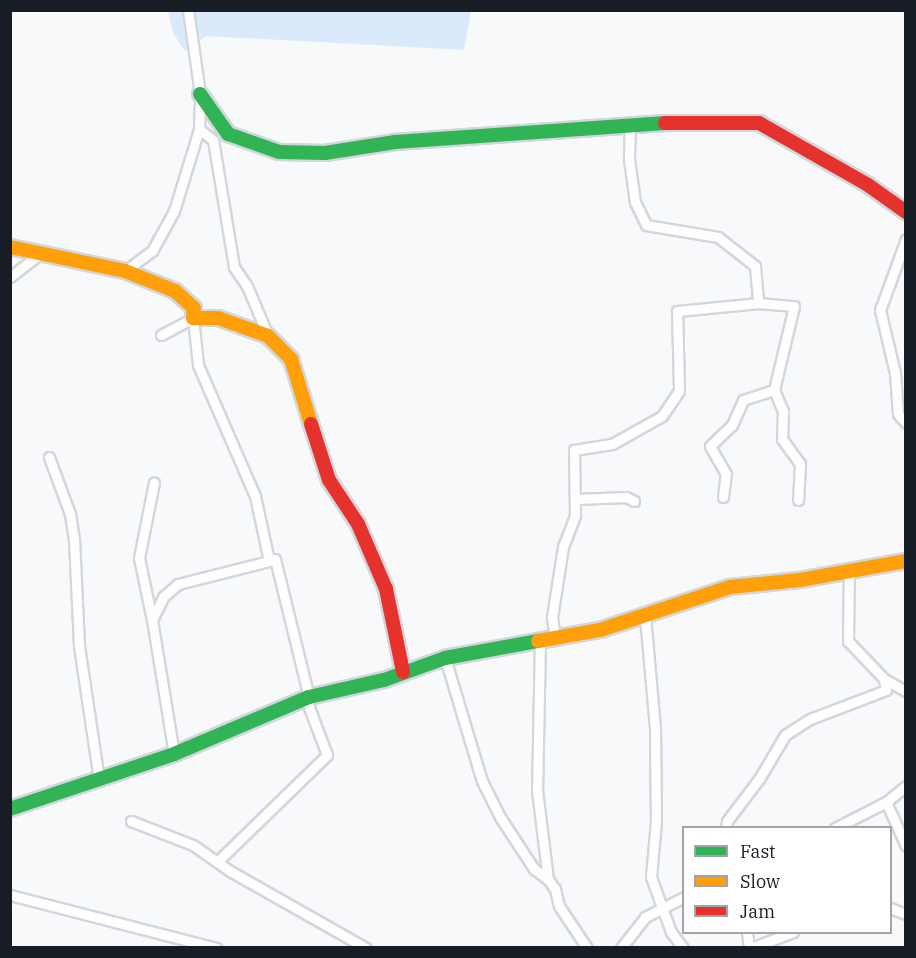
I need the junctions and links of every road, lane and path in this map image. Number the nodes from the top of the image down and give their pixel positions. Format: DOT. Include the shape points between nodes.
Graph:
graph roads {
  1 [pos="188,10"];
  2 [pos="200,94"];
  3 [pos="630,127"];
  4 [pos="199,129"];
  5 [pos="906,212"];
  6 [pos="906,239"];
  7 [pos="10,247"];
  8 [pos="38,255"];
  9 [pos="125,271"];
  10 [pos="10,277"];
  11 [pos="758,303"];
  12 [pos="193,318"];
  13 [pos="161,335"];
  14 [pos="268,336"];
  15 [pos="774,390"];
  16 [pos="906,423"];
  17 [pos="49,457"];
  18 [pos="154,482"];
  19 [pos="723,497"];
  20 [pos="577,499"];
  21 [pos="798,500"];
  22 [pos="634,501"];
  23 [pos="270,561"];
  24 [pos="906,561"];
  25 [pos="849,569"];
  26 [pos="645,616"];
  27 [pos="152,620"];
  28 [pos="555,637"];
  29 [pos="540,639"];
  30 [pos="446,658"];
  31 [pos="403,672"];
  32 [pos="884,679"];
  33 [pos="906,691"];
  34 [pos="307,698"];
  35 [pos="174,754"];
  36 [pos="99,780"];
  37 [pos="906,786"];
  38 [pos="886,802"];
  39 [pos="10,809"];
  40 [pos="131,821"];
  41 [pos="726,826"];
  42 [pos="839,826"];
  43 [pos="906,846"];
  44 [pos="219,860"];
  45 [pos="548,879"];
  46 [pos="10,895"];
  47 [pos="682,898"];
  48 [pos="661,908"];
  49 [pos="892,908"];
  50 [pos="906,914"];
  51 [pos="790,934"];
  52 [pos="214,947"];
  53 [pos="366,948"];
  54 [pos="586,948"];
  55 [pos="621,948"];
  56 [pos="683,948"];
  57 [pos="750,948"];
  1 -- 2 [label="street"];
  2 -- 3 [label="street" via="228,134 279,152 325,153 395,142"];
  2 -- 4 [label="street"];
  3 -- 5 [label="street" via="652,123 759,123 868,185"];
  3 -- 11 [label="street" via="629,159 635,202 646,225 718,237 755,266"];
  4 -- 9 [label="street" via="174,211 152,251"];
  4 -- 14 [label="street" via="213,140 234,267"];
  6 -- 16 [label="street" via="880,310 895,373 898,414"];
  7 -- 8 [label="street"];
  8 -- 9 [label="street"];
  8 -- 10 [label="street"];
  9 -- 12 [label="street" via="175,291 194,308"];
  11 -- 15 [label="street" via="794,306"];
  11 -- 20 [label="street" via="677,311 679,391 662,416 648,425 612,444 574,450"];
  12 -- 13 [label="street"];
  12 -- 14 [label="street" via="218,318"];
  12 -- 23 [label="street" via="198,365 255,496"];
  14 -- 31 [label="street" via="277,350 291,359 329,480 350,508 376,559"];
  15 -- 19 [label="street" via="743,400 732,425 710,446 726,474"];
  15 -- 21 [label="street" via="783,411 782,439 800,464"];
  17 -- 36 [label="street" via="70,514 74,539 79,646"];
  18 -- 27 [label="street" via="139,558"];
  20 -- 22 [label="street" via="626,496"];
  20 -- 28 [label="street" via="563,547 552,617"];
  23 -- 27 [label="street" via="178,584 162,597"];
  23 -- 34 [label="street" via="275,559"];
  24 -- 25 [label="street"];
  25 -- 26 [label="street" via="800,580 730,587"];
  25 -- 32 [label="street" via="848,641"];
  26 -- 28 [label="street" via="600,630"];
  26 -- 48 [label="street" via="655,728 656,821 651,877"];
  27 -- 35 [label="street"];
  28 -- 29 [label="street"];
  29 -- 30 [label="street"];
  29 -- 45 [label="street" via="537,790"];
  30 -- 31 [label="street"];
  30 -- 45 [label="street" via="482,781 534,869"];
  31 -- 34 [label="street"];
  32 -- 33 [label="street"];
  32 -- 41 [label="street" via="886,690 810,719 785,735"];
  34 -- 35 [label="street"];
  34 -- 44 [label="street" via="327,755"];
  35 -- 36 [label="street"];
  36 -- 39 [label="street"];
  37 -- 38 [label="street"];
  38 -- 42 [label="street"];
  38 -- 43 [label="street"];
  40 -- 44 [label="street"];
  44 -- 53 [label="street" via="230,872"];
  45 -- 54 [label="street" via="555,889 558,906"];
  46 -- 52 [label="street"];
  47 -- 48 [label="street"];
  48 -- 55 [label="street" via="645,917"];
  48 -- 56 [label="street"];
  49 -- 50 [label="street"];
  51 -- 57 [label="street"];
}
